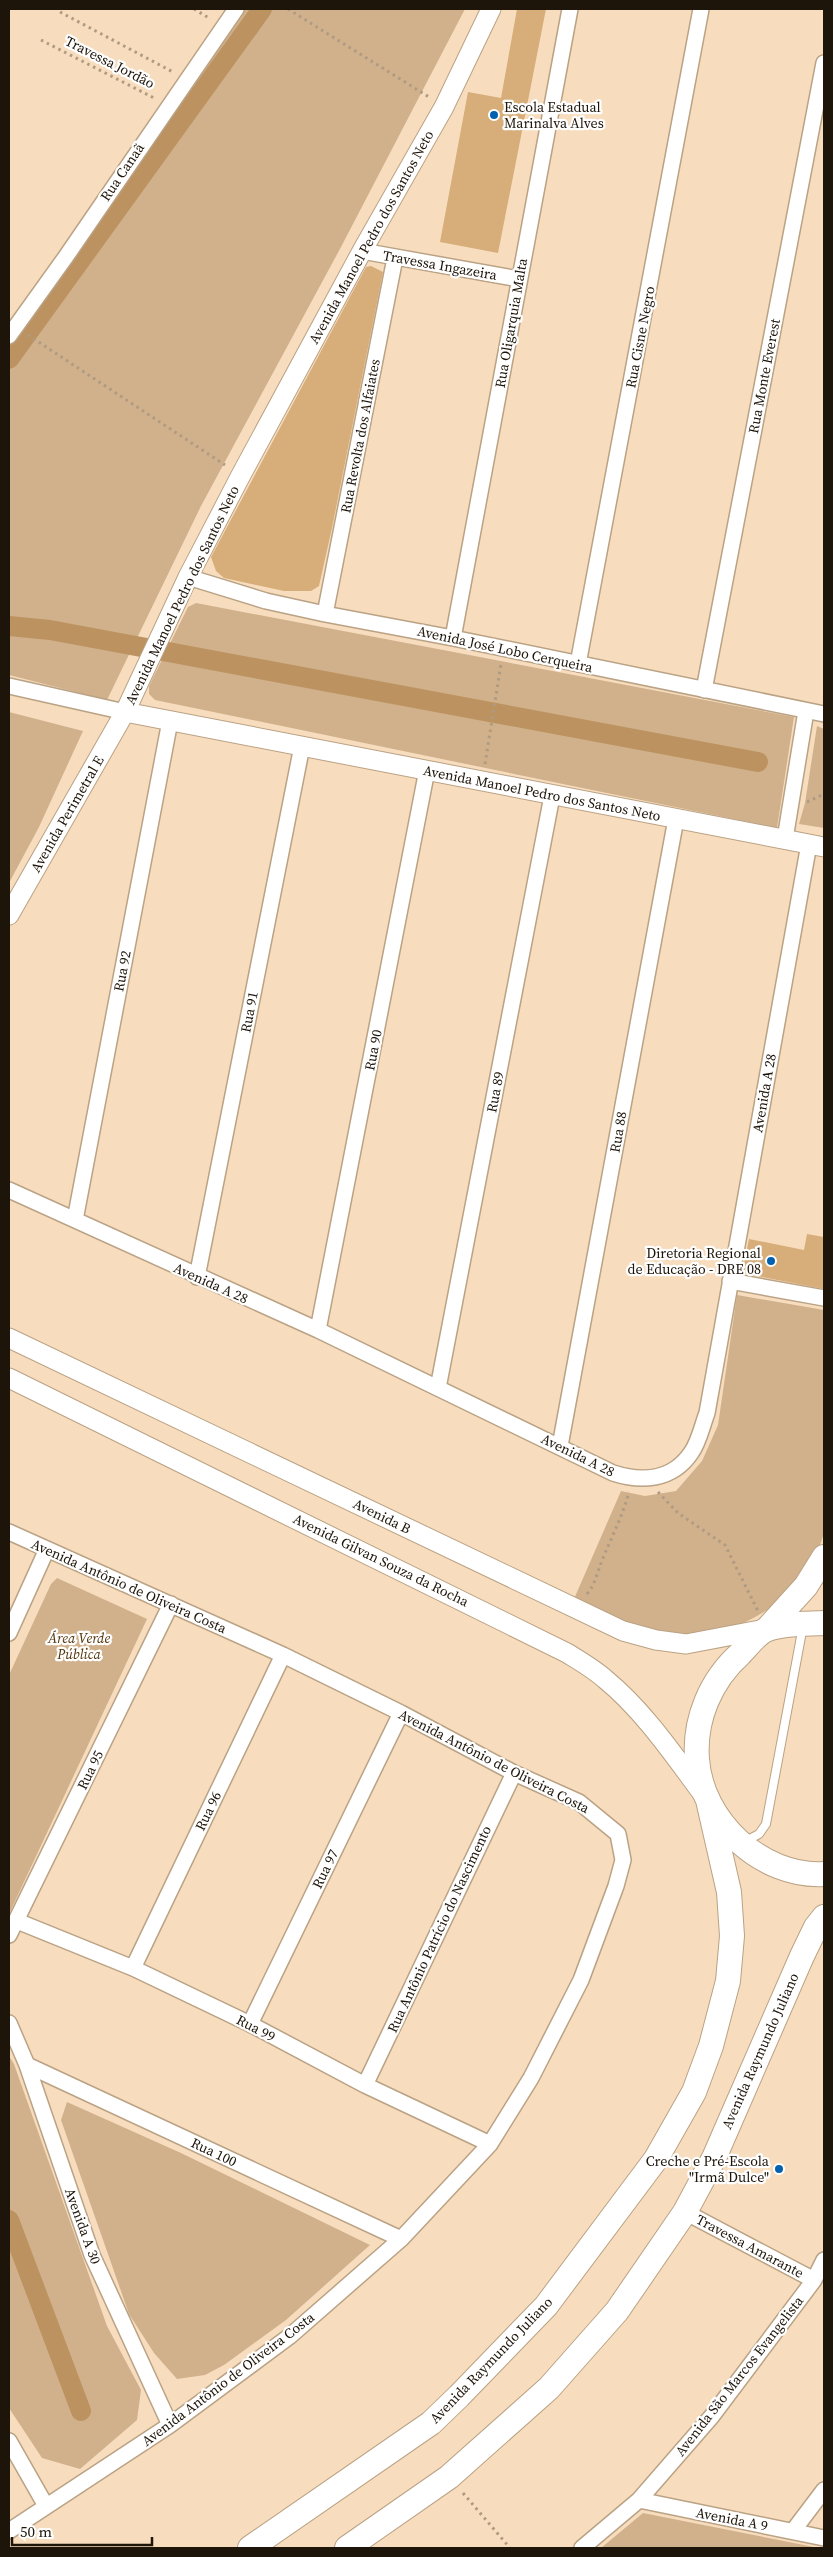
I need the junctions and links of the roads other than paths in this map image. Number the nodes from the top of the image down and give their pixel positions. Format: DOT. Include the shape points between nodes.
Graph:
graph roads {
  1 [pos="236,9"];
  2 [pos="491,9"];
  3 [pos="570,9"];
  4 [pos="701,9"];
  5 [pos="824,63"];
  6 [pos="362,251"];
  7 [pos="395,258"];
  8 [pos="519,279"];
  9 [pos="16,334"];
  10 [pos="188,577"];
  11 [pos="325,614"];
  12 [pos="453,638"];
  13 [pos="578,664"];
  14 [pos="9,686"];
  15 [pos="704,690"];
  16 [pos="806,711"];
  17 [pos="125,712"];
  18 [pos="824,714"];
  19 [pos="170,721"];
  20 [pos="302,746"];
  21 [pos="427,770"];
  22 [pos="552,796"];
  23 [pos="676,819"];
  24 [pos="786,839"];
  25 [pos="816,845"];
  26 [pos="9,915"];
  27 [pos="9,1190"];
  28 [pos="75,1220"];
  29 [pos="197,1277"];
  30 [pos="730,1281"];
  31 [pos="824,1298"];
  32 [pos="318,1330"];
  33 [pos="9,1338"];
  34 [pos="9,1378"];
  35 [pos="438,1388"];
  36 [pos="560,1446"];
  37 [pos="9,1532"];
  38 [pos="47,1550"];
  39 [pos="824,1557"];
  40 [pos="170,1604"];
  41 [pos="814,1623"];
  42 [pos="767,1629"];
  43 [pos="9,1633"];
  44 [pos="283,1655"];
  45 [pos="401,1713"];
  46 [pos="514,1773"];
  47 [pos="708,1800"];
  48 [pos="740,1844"];
  49 [pos="824,1874"];
  50 [pos="824,1917"];
  51 [pos="16,1921"];
  52 [pos="9,1935"];
  53 [pos="133,1968"];
  54 [pos="9,2023"];
  55 [pos="250,2024"];
  56 [pos="27,2065"];
  57 [pos="365,2086"];
  58 [pos="490,2144"];
  59 [pos="685,2212"];
  60 [pos="401,2239"];
  61 [pos="824,2260"];
  62 [pos="814,2280"];
  63 [pos="170,2426"];
  64 [pos="9,2441"];
  65 [pos="824,2490"];
  66 [pos="639,2500"];
  67 [pos="46,2506"];
  68 [pos="9,2531"];
  69 [pos="793,2531"];
  70 [pos="824,2538"];
  71 [pos="250,2548"];
  72 [pos="347,2548"];
  73 [pos="582,2548"];
  1 -- 9 [label="street, Rua Canaã"];
  2 -- 6 [label="street, Avenida Manoel Pedro dos Santos Neto" via="444,107"];
  3 -- 8 [label="street, Rua Oligarquia Malta"];
  4 -- 13 [label="street, Rua Cisne Negro"];
  5 -- 15 [label="street, Rua Monte Everest"];
  6 -- 7 [label="street, Travessa Ingazeira"];
  6 -- 10 [label="street, Avenida Manoel Pedro dos Santos Neto"];
  7 -- 8 [label="street, Travessa Ingazeira"];
  7 -- 11 [label="street, Rua Revolta dos Alfaiates"];
  8 -- 12 [label="street, Rua Oligarquia Malta"];
  10 -- 11 [label="street, Avenida José Lobo Cerqueira" via="266,601"];
  10 -- 17 [label="street, Avenida Manoel Pedro dos Santos Neto"];
  11 -- 12 [label="street, Avenida José Lobo Cerqueira"];
  12 -- 13 [label="street, Avenida José Lobo Cerqueira"];
  13 -- 15 [label="street, Avenida José Lobo Cerqueira"];
  14 -- 17 [label="street"];
  15 -- 16 [label="street, Avenida José Lobo Cerqueira"];
  16 -- 18 [label="street, Avenida José Lobo Cerqueira"];
  16 -- 24 [label="street"];
  17 -- 19 [label="street, Avenida Manoel Pedro dos Santos Neto"];
  17 -- 26 [label="street, Avenida Perimetral E"];
  19 -- 20 [label="street, Avenida Manoel Pedro dos Santos Neto"];
  19 -- 28 [label="street, Rua 92"];
  20 -- 21 [label="street, Avenida Manoel Pedro dos Santos Neto"];
  20 -- 29 [label="street, Rua 91"];
  21 -- 22 [label="street, Avenida Manoel Pedro dos Santos Neto"];
  21 -- 32 [label="street, Rua 90"];
  22 -- 23 [label="street, Avenida Manoel Pedro dos Santos Neto"];
  22 -- 35 [label="street, Rua 89"];
  23 -- 24 [label="street, Avenida Manoel Pedro dos Santos Neto"];
  23 -- 36 [label="street, Rua 88"];
  24 -- 25 [label="street, Avenida Manoel Pedro dos Santos Neto"];
  25 -- 30 [label="street, Avenida A 28"];
  27 -- 28 [label="street, Avenida A 28"];
  28 -- 29 [label="street, Avenida A 28"];
  29 -- 32 [label="street, Avenida A 28"];
  30 -- 31 [label="street"];
  30 -- 36 [label="street, Avenida A 28" via="706,1413 690,1455 676,1467 639,1479 613,1473"];
  32 -- 35 [label="street, Avenida A 28"];
  33 -- 42 [label="street, Avenida B" via="623,1630 656,1640 686,1644"];
  34 -- 47 [label="street, Avenida Gilvan Souza da Rocha" via="567,1653 607,1680 632,1706"];
  35 -- 36 [label="street, Avenida A 28"];
  37 -- 38 [label="street, Avenida Antônio de Oliveira Costa"];
  38 -- 40 [label="street, Avenida Antônio de Oliveira Costa"];
  38 -- 43 [label="street"];
  39 -- 42 [label="main road, Avenida Raymundo Juliano" via="806,1586"];
  40 -- 44 [label="street, Avenida Antônio de Oliveira Costa"];
  40 -- 51 [label="street, Rua 95"];
  41 -- 42 [label="main road"];
  41 -- 48 [label="lane" via="766,1824 759,1834"];
  42 -- 47 [label="main road, Avenida Raymundo Juliano" via="730,1663 710,1692 698,1725 697,1760"];
  44 -- 45 [label="street, Avenida Antônio de Oliveira Costa"];
  44 -- 53 [label="street, Rua 96"];
  45 -- 46 [label="street, Avenida Antônio de Oliveira Costa"];
  45 -- 55 [label="street, Rua 97"];
  46 -- 57 [label="street, Rua Antônio Patrício do Nascimento"];
  46 -- 58 [label="street, Avenida Antônio de Oliveira Costa" via="579,1802 599,1816 618,1834 622,1860 616,1886 581,1980 531,2078"];
  47 -- 48 [label="main road"];
  47 -- 71 [label="main road, Avenida Raymundo Juliano" via="728,1892 732,1936 728,1981 711,2046 694,2092 656,2159 546,2306 459,2396 416,2434"];
  48 -- 49 [label="main road" via="771,1865 807,1875"];
  50 -- 59 [label="main road, Avenida Raymundo Juliano" via="802,1956 714,2158"];
  51 -- 52 [label="street, Rua 95"];
  51 -- 53 [label="street, Rua 99"];
  53 -- 55 [label="street, Rua 99"];
  54 -- 56 [label="street, Avenida A 30"];
  55 -- 57 [label="street, Rua 99"];
  56 -- 60 [label="street, Rua 100"];
  56 -- 63 [label="street, Avenida A 30" via="92,2254"];
  57 -- 58 [label="street, Rua 99"];
  58 -- 60 [label="street, Avenida Antônio de Oliveira Costa"];
  59 -- 62 [label="street, Travessa Amarante"];
  59 -- 72 [label="main road, Avenida Raymundo Juliano" via="617,2311 549,2388 450,2477"];
  60 -- 63 [label="street, Avenida Antônio de Oliveira Costa" via="290,2336"];
  61 -- 62 [label="street, Avenida São Marcos Evangelista"];
  62 -- 66 [label="street, Avenida São Marcos Evangelista" via="712,2416"];
  63 -- 67 [label="street, Avenida Antônio de Oliveira Costa"];
  64 -- 67 [label="street"];
  65 -- 69 [label="street"];
  66 -- 69 [label="street, Avenida A 9"];
  66 -- 73 [label="street, Avenida São Marcos Evangelista"];
  67 -- 68 [label="street, Avenida Antônio de Oliveira Costa"];
  69 -- 70 [label="street, Avenida A 9"];
}
